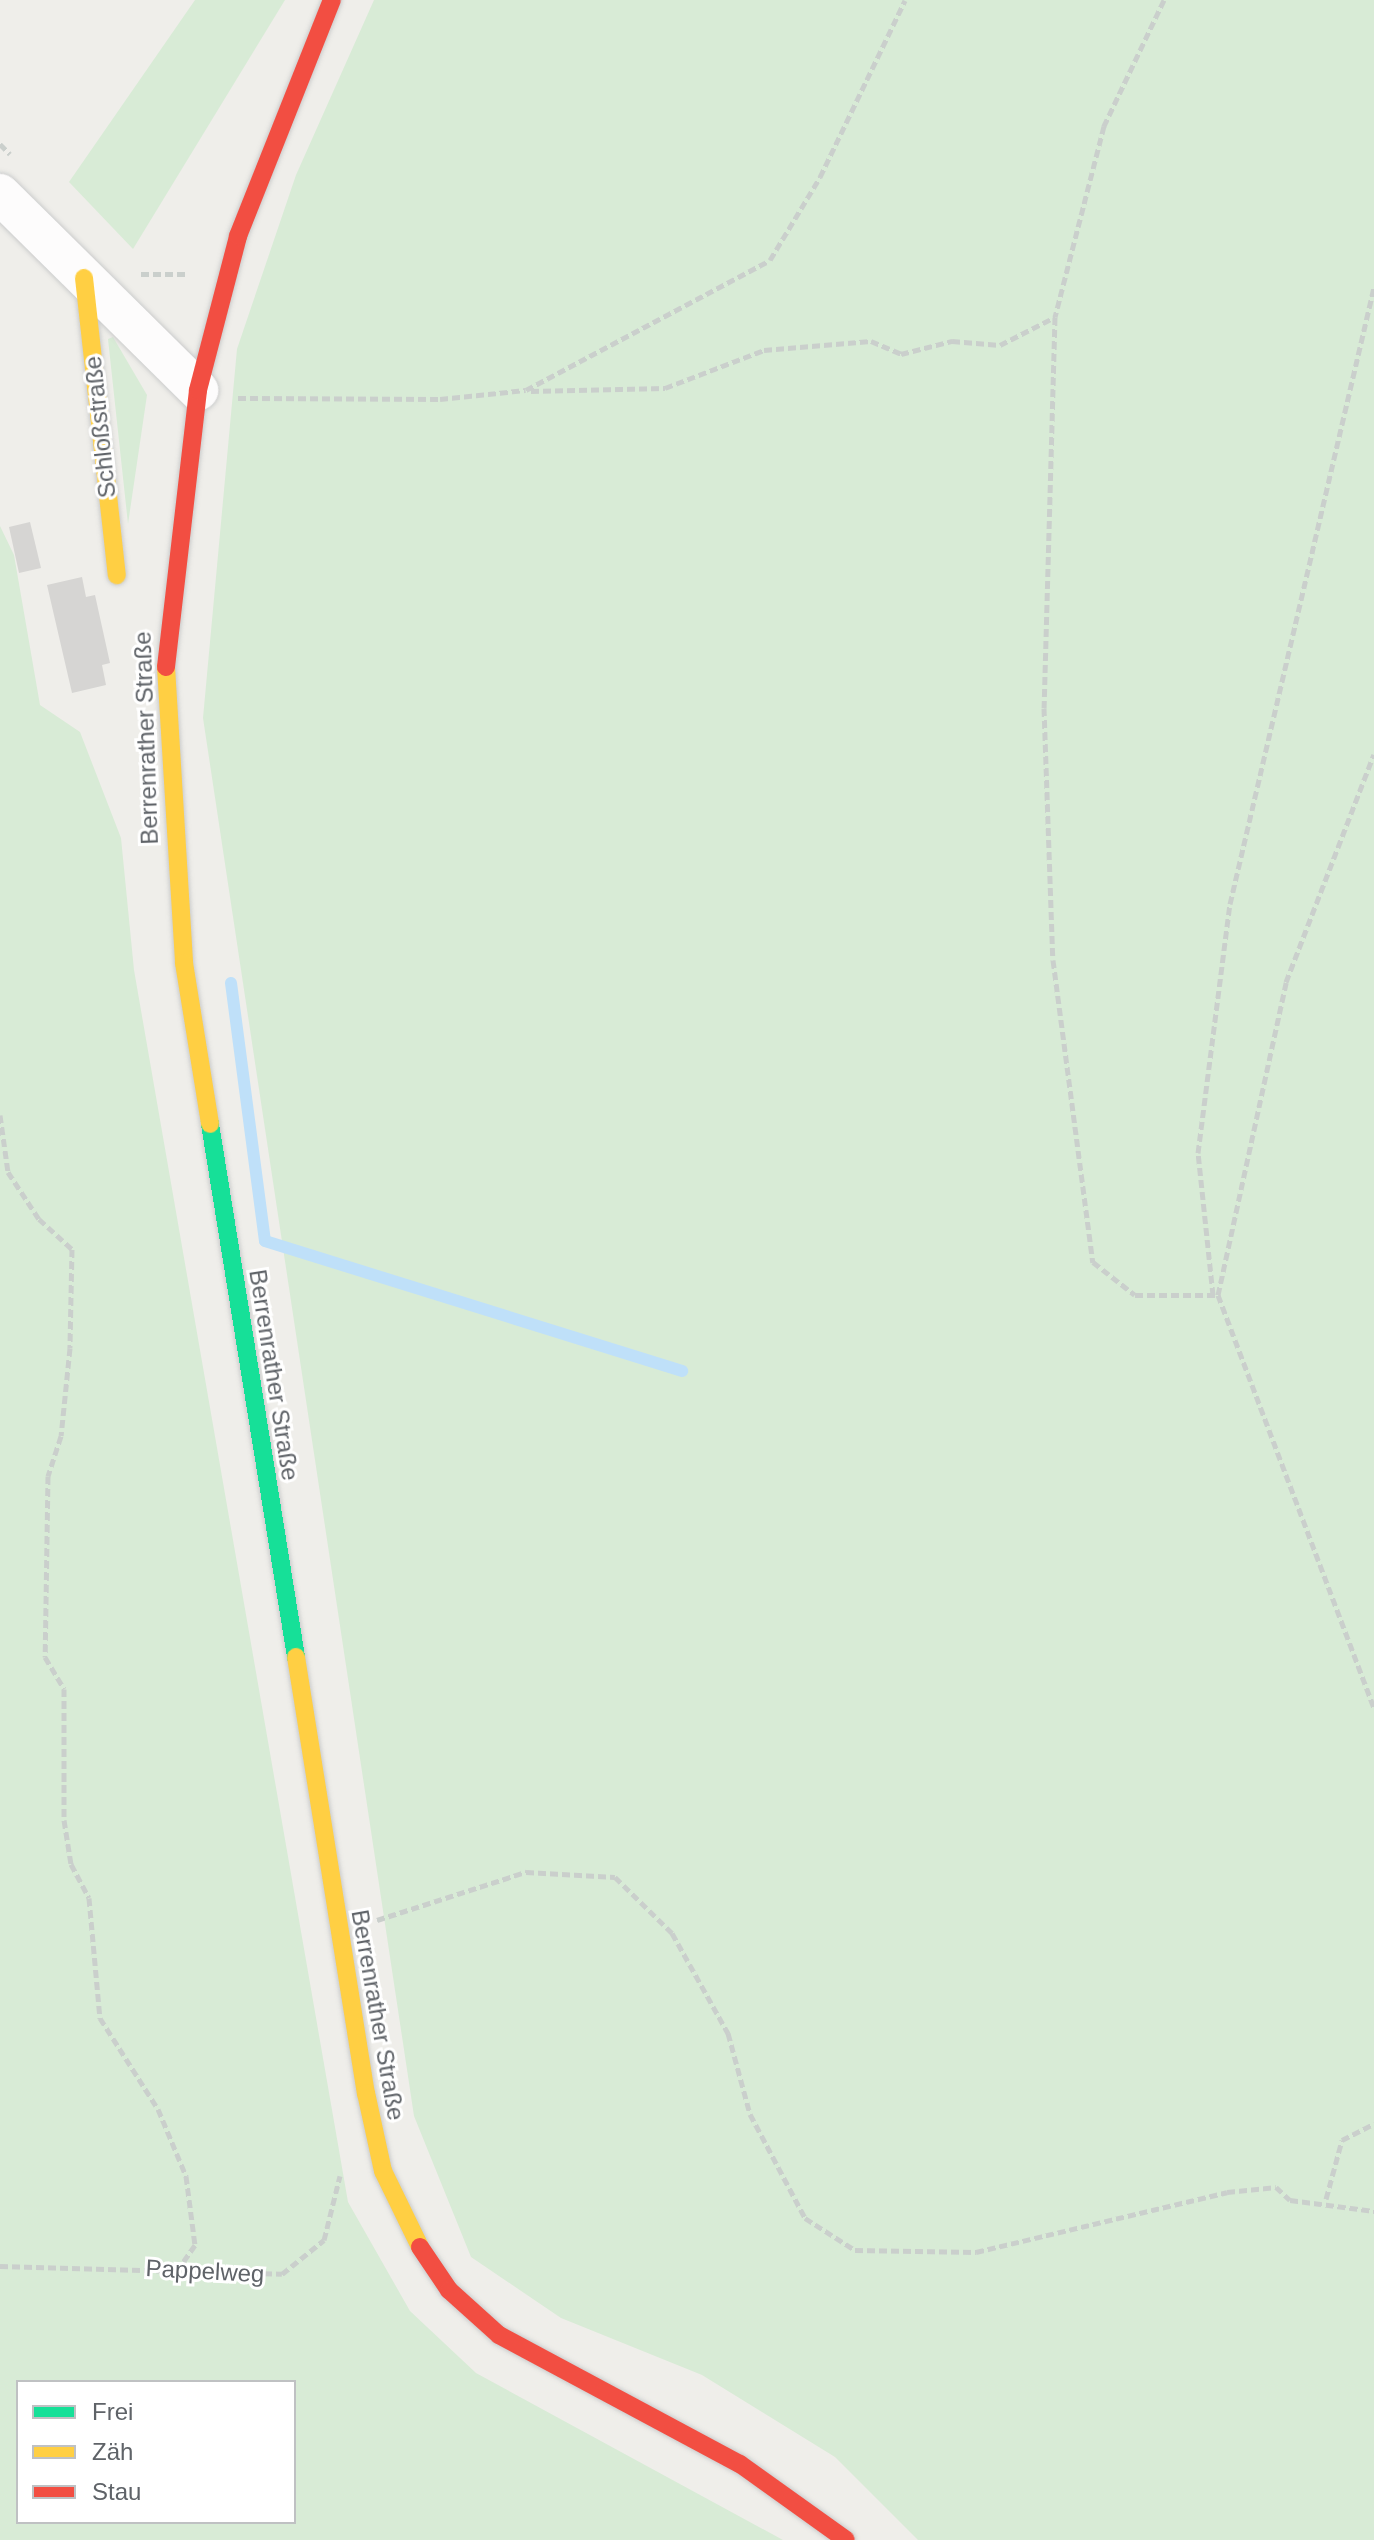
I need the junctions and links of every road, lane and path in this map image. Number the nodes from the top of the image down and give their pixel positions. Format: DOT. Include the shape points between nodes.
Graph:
graph roads {
  1 [pos="332,0"];
  2 [pos="905,0"];
  3 [pos="1164,0"];
  4 [pos="0,194"];
  5 [pos="84,278"];
  6 [pos="1374,287"];
  7 [pos="1055,317"];
  8 [pos="198,390"];
  9 [pos="526,390"];
  10 [pos="117,575"];
  11 [pos="1374,754"];
  12 [pos="0,1115"];
  13 [pos="1215,1295"];
  14 [pos="1374,1707"];
  15 [pos="338,1927"];
  16 [pos="1374,2124"];
  17 [pos="342,2169"];
  18 [pos="1326,2199"];
  19 [pos="1374,2211"];
  20 [pos="0,2266"];
  21 [pos="178,2269"];
  22 [pos="846,2540"];
  1 -- 8 [label="main road, Berrenrather Straße" via="238,236"];
  2 -- 9 [label="path" via="820,177 770,260"];
  3 -- 7 [label="path" via="1104,126"];
  4 -- 5 [label="street"];
  5 -- 8 [label="street"];
  5 -- 10 [label="main road, Schloßstraße"];
  6 -- 13 [label="path" via="1230,904 1198,1153"];
  7 -- 9 [label="path" via="1000,345 952,341 901,354 871,341 764,350 665,388"];
  7 -- 13 [label="path" via="1044,708 1053,960 1093,1262 1135,1295"];
  8 -- 9 [label="path" via="254,401 440,399"];
  8 -- 15 [label="main road, Berrenrather Straße" via="166,621 172,846 184,963"];
  11 -- 13 [label="path" via="1286,982"];
  12 -- 21 [label="path" via="8,1172 39,1219 72,1249 61,1436 48,1476 45,1657 64,1689 64,1820 71,1864 89,1898 100,2018 158,2109 186,2176 195,2245"];
  13 -- 14 [label="path"];
  15 -- 18 [label="path" via="526,1872 615,1877 672,1933 728,2033 750,2114 805,2218 855,2250 976,2252 1227,2192 1276,2187 1290,2200"];
  15 -- 22 [label="main road, Berrenrather Straße" via="383,2171 408,2230 449,2290 499,2335 740,2464"];
  16 -- 18 [label="path" via="1342,2140"];
  17 -- 21 [label="path, Pappelweg" via="324,2240 282,2274"];
  18 -- 19 [label="path"];
  20 -- 21 [label="path, Pappelweg"];
}
